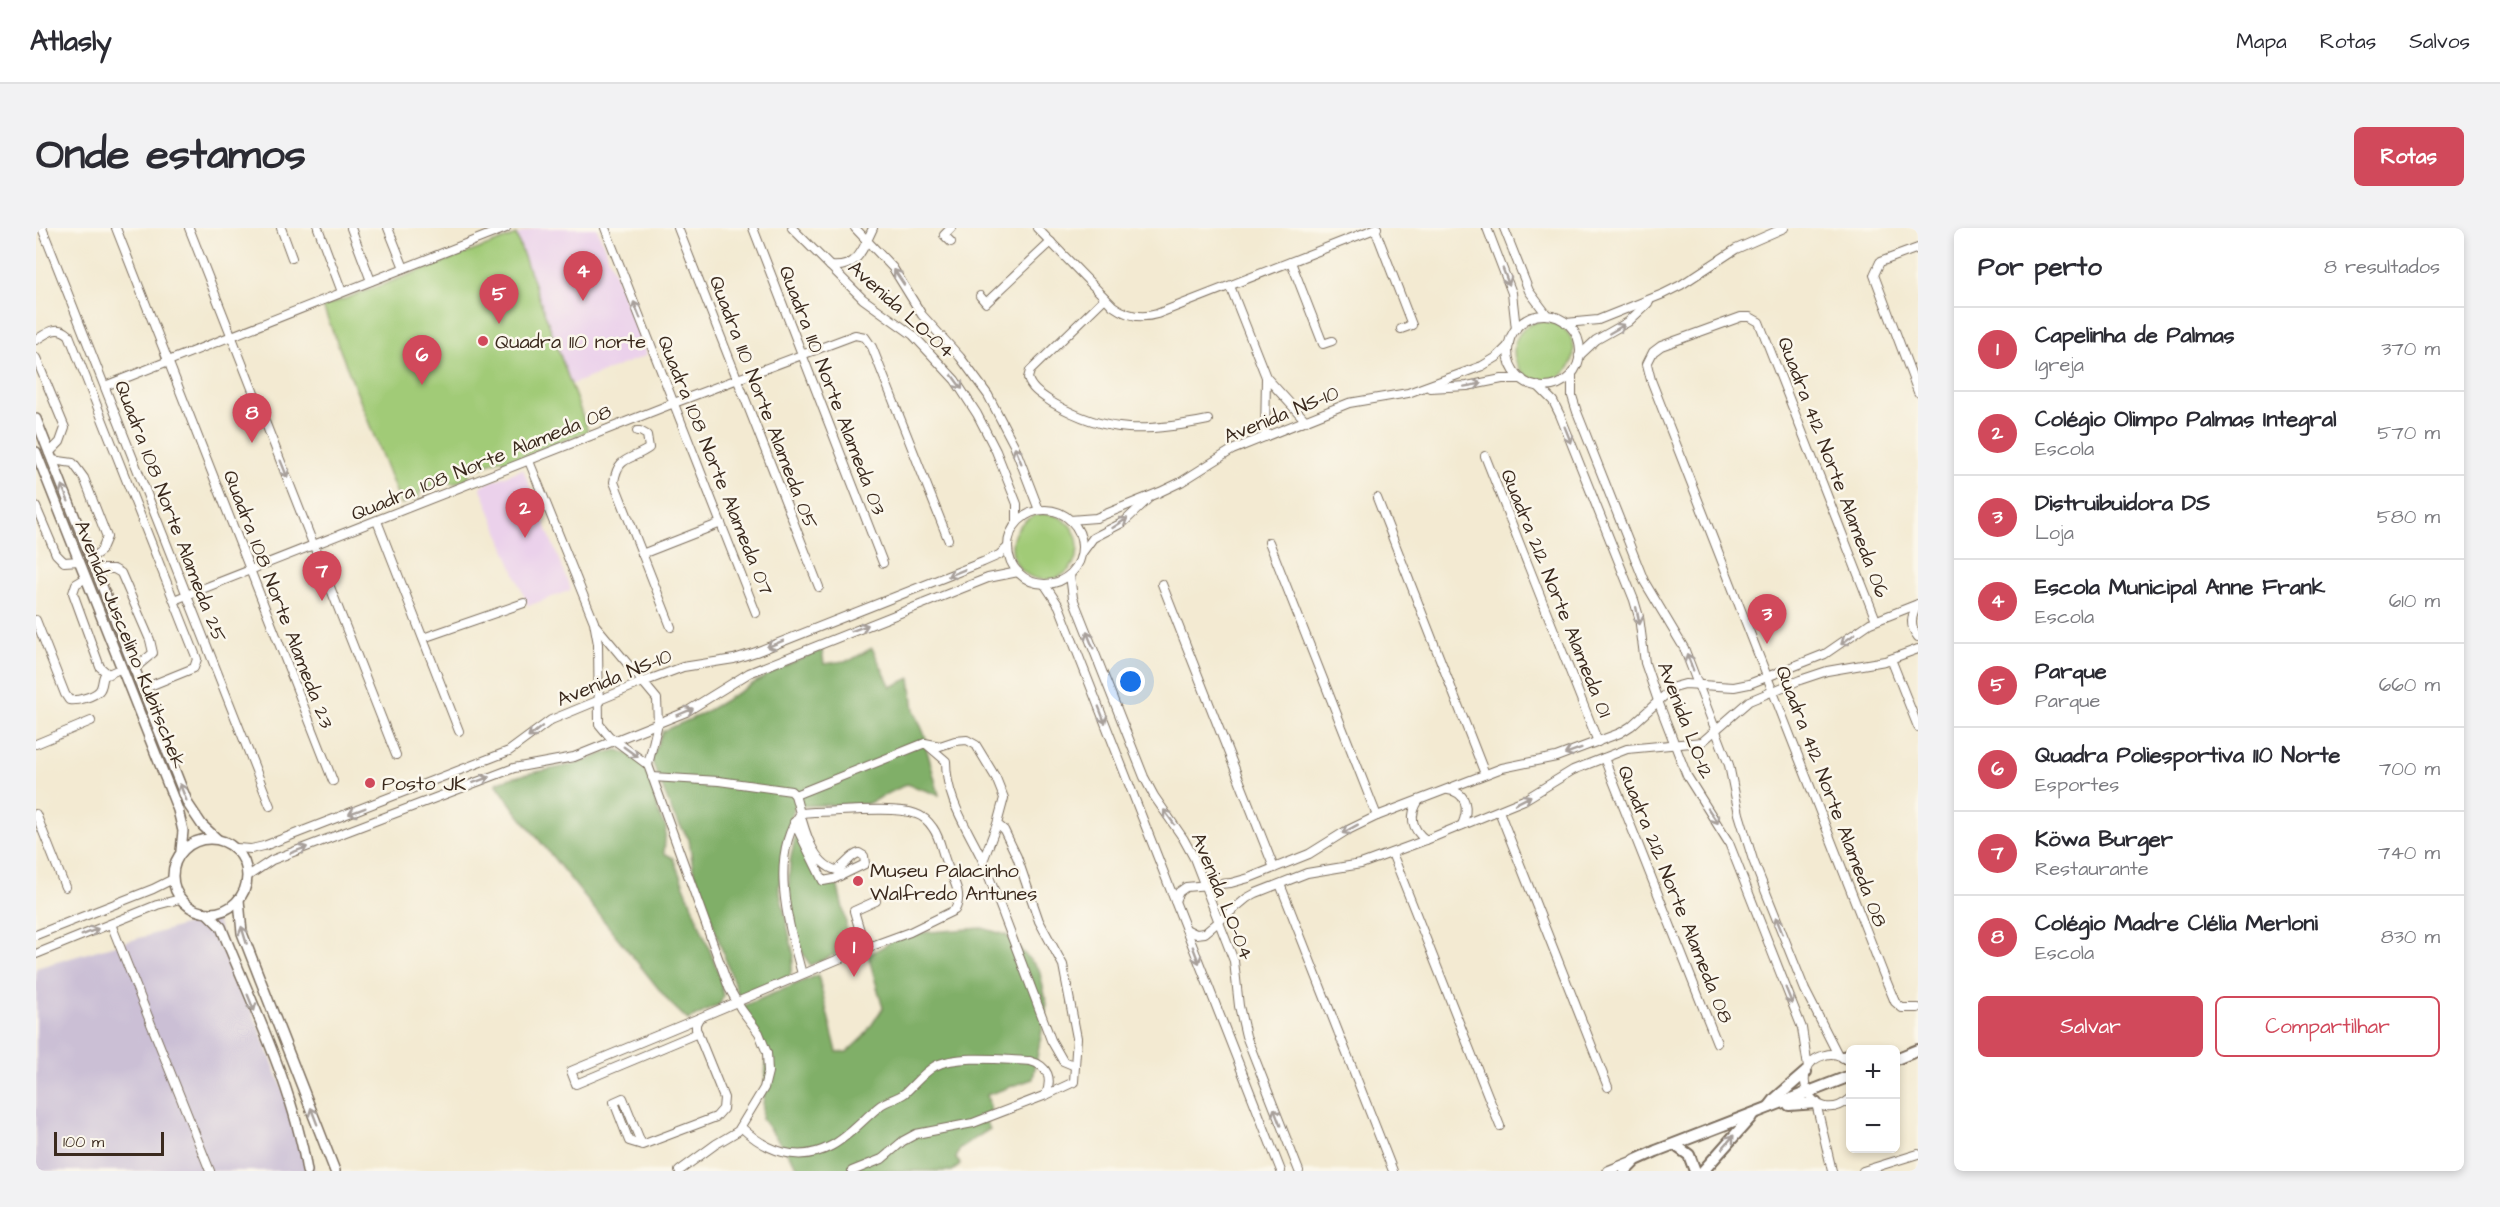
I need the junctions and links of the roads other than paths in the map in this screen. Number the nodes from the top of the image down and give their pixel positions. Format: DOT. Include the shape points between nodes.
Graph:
graph roads {
  1 [pos="42,228"];
  2 [pos="116,228"];
  3 [pos="189,228"];
  4 [pos="281,228"];
  5 [pos="318,228"];
  6 [pos="351,228"];
  7 [pos="388,228"];
  8 [pos="506,228"];
  9 [pos="605,228"];
  10 [pos="678,228"];
  11 [pos="792,228"];
  12 [pos="855,228"];
  13 [pos="873,228"];
  14 [pos="951,228"];
  15 [pos="1037,228"];
  16 [pos="1376,228"];
  17 [pos="1487,228"];
  18 [pos="1504,228"];
  19 [pos="1784,228"];
  20 [pos="755,230"];
  21 [pos="1768,231"];
  22 [pos="802,232"];
  23 [pos="867,241"];
  24 [pos="951,242"];
  25 [pos="1051,243"];
  26 [pos="1918,248"];
  27 [pos="292,258"];
  28 [pos="1291,262"];
  29 [pos="830,266"];
  30 [pos="404,268"];
  31 [pos="371,281"];
  32 [pos="1230,286"];
  33 [pos="342,292"];
  34 [pos="980,296"];
  35 [pos="1105,298"];
  36 [pos="1654,298"];
  37 [pos="1547,315"];
  38 [pos="1566,323"];
  39 [pos="1516,328"];
  40 [pos="82,329"];
  41 [pos="1401,329"];
  42 [pos="69,335"];
  43 [pos="231,336"];
  44 [pos="36,340"];
  45 [pos="1332,340"];
  46 [pos="1509,345"];
  47 [pos="801,354"];
  48 [pos="1579,356"];
  49 [pos="36,358"];
  50 [pos="168,361"];
  51 [pos="1647,367"];
  52 [pos="1572,373"];
  53 [pos="1266,377"];
  54 [pos="738,378"];
  55 [pos="1523,379"];
  56 [pos="105,386"];
  57 [pos="1538,386"];
  58 [pos="1422,388"];
  59 [pos="1918,392"];
  60 [pos="674,403"];
  61 [pos="36,419"];
  62 [pos="1208,420"];
  63 [pos="1306,421"];
  64 [pos="637,432"];
  65 [pos="1265,437"];
  66 [pos="36,453"];
  67 [pos="51,456"];
  68 [pos="1485,456"];
  69 [pos="530,461"];
  70 [pos="39,469"];
  71 [pos="1160,492"];
  72 [pos="1377,498"];
  73 [pos="36,507"];
  74 [pos="1039,510"];
  75 [pos="377,520"];
  76 [pos="1070,520"];
  77 [pos="1017,522"];
  78 [pos="721,523"];
  79 [pos="948,539"];
  80 [pos="1269,542"];
  81 [pos="314,545"];
  82 [pos="1008,547"];
  83 [pos="642,554"];
  84 [pos="1081,554"];
  85 [pos="91,558"];
  86 [pos="79,561"];
  87 [pos="883,563"];
  88 [pos="96,569"];
  89 [pos="250,570"];
  90 [pos="1018,572"];
  91 [pos="1070,575"];
  92 [pos="86,579"];
  93 [pos="1162,584"];
  94 [pos="1045,585"];
  95 [pos="819,587"];
  96 [pos="187,596"];
  97 [pos="174,600"];
  98 [pos="524,603"];
  99 [pos="1918,604"];
  100 [pos="756,613"];
  101 [pos="36,620"];
  102 [pos="1876,620"];
  103 [pos="594,622"];
  104 [pos="670,627"];
  105 [pos="1918,637"];
  106 [pos="423,638"];
  107 [pos="1918,649"];
  108 [pos="1891,659"];
  109 [pos="122,668"];
  110 [pos="134,669"];
  111 [pos="108,674"];
  112 [pos="1767,677"];
  113 [pos="643,682"];
  114 [pos="1699,685"];
  115 [pos="142,689"];
  116 [pos="1773,691"];
  117 [pos="598,699"];
  118 [pos="1658,700"];
  119 [pos="91,721"];
  120 [pos="658,723"];
  121 [pos="1918,727"];
  122 [pos="1717,730"];
  123 [pos="459,731"];
  124 [pos="613,740"];
  125 [pos="1598,742"];
  126 [pos="925,743"];
  127 [pos="36,744"];
  128 [pos="1675,744"];
  129 [pos="396,755"];
  130 [pos="1604,758"];
  131 [pos="648,765"];
  132 [pos="1485,774"];
  133 [pos="652,777"];
  134 [pos="333,781"];
  135 [pos="1447,790"];
  136 [pos="795,795"];
  137 [pos="1419,800"];
  138 [pos="270,806"];
  139 [pos="1499,811"];
  140 [pos="801,813"];
  141 [pos="36,814"];
  142 [pos="1377,816"];
  143 [pos="794,822"];
  144 [pos="997,824"];
  145 [pos="1462,825"];
  146 [pos="217,839"];
  147 [pos="1426,840"];
  148 [pos="236,848"];
  149 [pos="182,851"];
  150 [pos="1392,853"];
  151 [pos="983,861"];
  152 [pos="1274,868"];
  153 [pos="248,876"];
  154 [pos="173,879"];
  155 [pos="1280,884"];
  156 [pos="1204,885"];
  157 [pos="65,888"];
  158 [pos="180,899"];
  159 [pos="239,900"];
  160 [pos="876,901"];
  161 [pos="1175,901"];
  162 [pos="208,914"];
  163 [pos="1219,922"];
  164 [pos="111,924"];
  165 [pos="1186,930"];
  166 [pos="36,935"];
  167 [pos="858,951"];
  168 [pos="36,954"];
  169 [pos="802,974"];
  170 [pos="738,1002"];
  171 [pos="1918,1008"];
  172 [pos="699,1018"];
  173 [pos="698,1033"];
  174 [pos="1717,1042"];
  175 [pos="1918,1050"];
  176 [pos="1846,1057"];
  177 [pos="1900,1057"];
  178 [pos="1075,1066"];
  179 [pos="1807,1069"];
  180 [pos="1846,1078"];
  181 [pos="1608,1087"];
  182 [pos="1808,1093"];
  183 [pos="1046,1095"];
  184 [pos="1846,1102"];
  185 [pos="1816,1103"];
  186 [pos="1771,1107"];
  187 [pos="1754,1114"];
  188 [pos="1500,1126"];
  189 [pos="741,1127"];
  190 [pos="642,1145"];
  191 [pos="1675,1145"];
  192 [pos="1918,1154"];
  193 [pos="1636,1160"];
  194 [pos="210,1171"];
  195 [pos="307,1171"];
  196 [pos="335,1171"];
  197 [pos="680,1171"];
  198 [pos="852,1171"];
  199 [pos="1281,1171"];
  200 [pos="1299,1171"];
  201 [pos="1393,1171"];
  202 [pos="1608,1171"];
  203 [pos="1625,1171"];
  204 [pos="1695,1171"];
  205 [pos="1703,1171"];
  206 [pos="1832,1171"];
  207 [pos="1863,1171"];
  1 -- 40 [label="street, Quadra 108 Norte Alameda 25"];
  2 -- 50 [label="street, Quadra 108 Norte Alameda 23"];
  3 -- 43 [label="street"];
  4 -- 27 [label="street"];
  5 -- 33 [label="street"];
  6 -- 31 [label="street"];
  7 -- 30 [label="street"];
  8 -- 30 [label="street"];
  60 -- 9 [label="street, Quadra 108 Norte Alameda 07, one-way"];
  10 -- 54 [label="street, Quadra 110 Norte Alameda 05"];
  11 -- 22 [label="street, Avenida LO-04"];
  12 -- 23 [label="street, Avenida LO-04"];
  13 -- 23 [label="street"];
  14 -- 24 [label="street" via="944,235"];
  15 -- 25 [label="street"];
  16 -- 28 [label="street"];
  16 -- 41 [label="street" via="1412,325"];
  17 -- 39 [label="street, one-way" via="1512,295"];
  18 -- 37 [label="street" via="1529,291"];
  19 -- 21 [label="street"];
  20 -- 47 [label="street, Quadra 110 Norte Alameda 03"];
  21 -- 36 [label="street"];
  22 -- 29 [label="street, Avenida LO-04"];
  23 -- 29 [label="street" via="852,263"];
  74 -- 23 [label="street, Avenida LO-04, one-way" via="1014,445 988,395"];
  25 -- 34 [label="street" via="986,303"];
  25 -- 35 [label="street"];
  26 -- 59 [label="street" via="1880,262 1874,274"];
  28 -- 32 [label="street"];
  28 -- 45 [label="street" via="1323,344"];
  29 -- 77 [label="street, Avenida LO-04, one-way" via="863,299 909,331 955,380 996,451 1017,504"];
  30 -- 31 [label="street"];
  31 -- 33 [label="street"];
  32 -- 35 [label="street" via="1151,316 1128,314"];
  32 -- 53 [label="street"];
  33 -- 43 [label="street"];
  35 -- 62 [label="street" via="1030,371 1031,386 1067,411 1104,426 1152,430"];
  36 -- 38 [label="street" via="1598,320"];
  48 -- 36 [label="street, one-way" via="1596,340 1623,326"];
  37 -- 38 [label="street"];
  37 -- 39 [label="street" via="1530,317"];
  38 -- 48 [label="street" via="1576,336"];
  39 -- 46 [label="street"];
  40 -- 42 [label="street"];
  40 -- 56 [label="street, Quadra 108 Norte Alameda 25"];
  42 -- 44 [label="street" via="55,329"];
  42 -- 97 [label="street"];
  43 -- 50 [label="street"];
  43 -- 81 [label="street, one-way"];
  46 -- 55 [label="street" via="1511,365"];
  46 -- 58 [label="street, Avenida NS-10" via="1486,363"];
  47 -- 54 [label="street, Quadra 108 Norte Alameda 08"];
  47 -- 79 [label="street, Quadra 108 Norte Alameda 08" via="855,334 869,341"];
  47 -- 87 [label="street, Quadra 110 Norte Alameda 03"];
  48 -- 52 [label="street"];
  49 -- 67 [label="street" via="65,428"];
  50 -- 56 [label="street"];
  50 -- 89 [label="street, Quadra 108 Norte Alameda 23"];
  51 -- 102 [label="street, Quadra 412 Norte Alameda 06" via="1651,354 1661,346 1741,316 1753,318 1762,327"];
  51 -- 112 [label="street, Quadra 412 Norte Alameda 08"];
  52 -- 57 [label="street" via="1557,384"];
  114 -- 52 [label="street, Avenida LO-12, one-way" via="1682,643 1638,568 1575,408"];
  53 -- 63 [label="street"];
  53 -- 65 [label="street"];
  54 -- 60 [label="street, Quadra 108 Norte Alameda 08"];
  54 -- 95 [label="street, Quadra 110 Norte Alameda 05"];
  55 -- 57 [label="street, Avenida NS-10"];
  58 -- 55 [label="street, Avenida NS-10, one-way"];
  56 -- 96 [label="street, Quadra 108 Norte Alameda 25"];
  57 -- 118 [label="street, Avenida LO-12, one-way" via="1560,415 1634,600 1644,659"];
  58 -- 63 [label="street, Avenida NS-10" via="1357,400"];
  60 -- 69 [label="street, Quadra 108 Norte Alameda 08"];
  60 -- 78 [label="street, Quadra 108 Norte Alameda 07"];
  61 -- 67 [label="main road, Avenida Juscelino Kubitschek"];
  63 -- 65 [label="street, Avenida NS-10"];
  64 -- 83 [label="street" via="647,435 649,448 624,460 614,482"];
  65 -- 71 [label="street, Avenida NS-10" via="1228,452"];
  66 -- 70 [label="main road, Avenida Juscelino Kubitschek"];
  85 -- 67 [label="main road, Avenida Juscelino Kubitschek, one-way"];
  67 -- 85 [label="street" via="73,463 84,478 106,537 101,551"];
  68 -- 125 [label="street, Quadra 212 Norte Alameda 01"];
  69 -- 75 [label="street, Quadra 108 Norte Alameda 08"];
  69 -- 103 [label="street"];
  70 -- 86 [label="main road, Avenida Juscelino Kubitschek"];
  71 -- 76 [label="street, Avenida NS-10" via="1092,519"];
  84 -- 71 [label="street, Avenida NS-10, one-way" via="1093,538 1122,524"];
  72 -- 132 [label="street"];
  73 -- 86 [label="street" via="56,554 64,561"];
  74 -- 76 [label="street, Avenida NS-10" via="1057,512"];
  74 -- 77 [label="street"];
  75 -- 81 [label="street, Quadra 108 Norte Alameda 08"];
  75 -- 106 [label="street"];
  76 -- 84 [label="street" via="1080,535"];
  77 -- 82 [label="street"];
  78 -- 83 [label="street"];
  78 -- 100 [label="street, Quadra 108 Norte Alameda 07"];
  80 -- 142 [label="street"];
  81 -- 89 [label="street, Quadra 108 Norte Alameda 08"];
  81 -- 129 [label="street"];
  82 -- 90 [label="street"];
  82 -- 113 [label="street, Avenida NS-10, one-way" via="983,562 756,652 683,667"];
  83 -- 104 [label="street"];
  84 -- 91 [label="street, Avenida NS-10"];
  85 -- 88 [label="main road, Avenida Juscelino Kubitschek"];
  86 -- 92 [label="main road, Avenida Juscelino Kubitschek"];
  88 -- 110 [label="main road, Avenida Juscelino Kubitschek"];
  88 -- 110 [label="street, Avenida Juscelino Kubitschek" via="121,573 150,640 153,653"];
  89 -- 96 [label="street, Quadra 108 Norte Alameda 08"];
  89 -- 134 [label="street, Quadra 108 Norte Alameda 23"];
  90 -- 94 [label="street"];
  120 -- 90 [label="street, one-way" via="699,706 749,673 988,578"];
  91 -- 94 [label="street"];
  156 -- 91 [label="street, Avenida LO-04, one-way" via="1187,844 1144,777 1076,604"];
  92 -- 109 [label="main road, Avenida Juscelino Kubitschek"];
  92 -- 111 [label="street" via="76,584 73,593 100,667"];
  93 -- 152 [label="street"];
  94 -- 161 [label="street, one-way" via="1059,606"];
  96 -- 97 [label="street, Quadra 108 Norte Alameda 08"];
  96 -- 138 [label="street, Quadra 108 Norte Alameda 25"];
  97 -- 115 [label="street" via="197,663"];
  98 -- 106 [label="street"];
  99 -- 102 [label="street"];
  99 -- 105 [label="street" via="1911,620"];
  101 -- 111 [label="street" via="69,700 97,693"];
  102 -- 112 [label="street, one-way" via="1825,654"];
  103 -- 113 [label="street"];
  103 -- 117 [label="street"];
  106 -- 123 [label="street"];
  107 -- 108 [label="street"];
  108 -- 116 [label="street" via="1827,671"];
  108 -- 121 [label="street"];
  109 -- 111 [label="street"];
  109 -- 149 [label="main road, Avenida Juscelino Kubitschek" via="178,810"];
  110 -- 115 [label="main road, Avenida Juscelino Kubitschek"];
  112 -- 114 [label="street" via="1743,686"];
  112 -- 116 [label="street, Quadra 412 Norte Alameda 08"];
  113 -- 117 [label="street, Avenida NS-10"];
  113 -- 120 [label="street" via="657,699"];
  114 -- 118 [label="street" via="1674,687"];
  114 -- 122 [label="street, Avenida LO-12"];
  146 -- 115 [label="main road, Avenida Juscelino Kubitschek, one-way" via="188,804"];
  116 -- 122 [label="street" via="1749,701"];
  116 -- 171 [label="street, Quadra 412 Norte Alameda 08" via="1895,1002 1902,1008"];
  117 -- 124 [label="street" via="599,724"];
  117 -- 148 [label="street, Avenida NS-10, one-way" via="551,720 509,751 264,846"];
  118 -- 125 [label="street" via="1631,726"];
  118 -- 128 [label="street, Avenida LO-12"];
  119 -- 127 [label="street"];
  120 -- 124 [label="street"];
  120 -- 131 [label="street"];
  122 -- 128 [label="street" via="1702,742"];
  176 -- 122 [label="street, Avenida LO-12, one-way" via="1805,990 1753,860 1730,765"];
  124 -- 131 [label="street, one-way"];
  153 -- 124 [label="street, one-way" via="272,860 514,768 562,761"];
  125 -- 132 [label="street, one-way"];
  126 -- 136 [label="street"];
  126 -- 144 [label="street" via="940,746 967,740 976,745 1004,798"];
  126 -- 151 [label="street" via="946,761 953,805"];
  128 -- 130 [label="street" via="1632,748"];
  128 -- 179 [label="street, Avenida LO-12, one-way" via="1693,787 1729,843 1802,1028"];
  139 -- 130 [label="street, one-way" via="1573,770"];
  130 -- 174 [label="street, Quadra 212 Norte Alameda 08"];
  131 -- 133 [label="street"];
  132 -- 135 [label="street"];
  133 -- 136 [label="street" via="741,784"];
  133 -- 170 [label="street" via="729,988"];
  135 -- 137 [label="street"];
  135 -- 145 [label="street" via="1465,800"];
  136 -- 140 [label="street"];
  137 -- 142 [label="street"];
  137 -- 147 [label="street" via="1412,817 1415,828"];
  139 -- 145 [label="street"];
  139 -- 181 [label="street"];
  140 -- 143 [label="street"];
  140 -- 143 [label="street" via="809,843 824,864 836,870 859,853 865,864 823,881"];
  140 -- 167 [label="street" via="908,812 923,818 937,835 958,891 955,910"];
  141 -- 157 [label="street"];
  142 -- 152 [label="street, one-way" via="1309,854"];
  143 -- 169 [label="street" via="784,887 789,926"];
  144 -- 151 [label="street"];
  144 -- 178 [label="street" via="1017,857 1039,921 1063,965 1077,1038"];
  145 -- 147 [label="street"];
  146 -- 148 [label="main road"];
  146 -- 149 [label="main road" via="197,840"];
  147 -- 150 [label="street"];
  148 -- 153 [label="main road"];
  149 -- 154 [label="main road" via="174,864"];
  150 -- 155 [label="street" via="1361,864 1317,870"];
  150 -- 188 [label="street"];
  151 -- 178 [label="street" via="1051,1040 1063,1061"];
  152 -- 156 [label="street" via="1238,882"];
  153 -- 159 [label="main road"];
  154 -- 158 [label="main road"];
  154 -- 166 [label="street"];
  155 -- 163 [label="street" via="1250,896"];
  155 -- 201 [label="street"];
  156 -- 161 [label="street" via="1186,887"];
  156 -- 163 [label="street, Avenida LO-04"];
  158 -- 162 [label="main road"];
  158 -- 164 [label="street"];
  159 -- 162 [label="main road" via="226,910"];
  196 -- 159 [label="main road, one-way" via="243,933"];
  160 -- 167 [label="street" via="855,911 860,931"];
  161 -- 165 [label="street"];
  162 -- 195 [label="main road, one-way" via="221,927 294,1109"];
  163 -- 165 [label="street" via="1205,933"];
  200 -- 163 [label="street, Avenida LO-04, one-way" via="1246,1036 1235,966"];
  168 -- 164 [label="street, one-way"];
  164 -- 194 [label="street"];
  165 -- 199 [label="street, one-way"];
  167 -- 169 [label="street"];
  169 -- 170 [label="street"];
  170 -- 172 [label="street"];
  170 -- 189 [label="street" via="759,1033 767,1053 768,1072 760,1097"];
  172 -- 173 [label="street"];
  172 -- 173 [label="street" via="571,1071 576,1084"];
  173 -- 190 [label="street" via="724,1098 723,1109 716,1117"];
  175 -- 177 [label="highway"];
  176 -- 179 [label="street" via="1821,1056"];
  178 -- 183 [label="street" via="1074,1082"];
  179 -- 182 [label="street, Avenida LO-12"];
  179 -- 186 [label="highway"];
  180 -- 182 [label="highway"];
  182 -- 185 [label="street"];
  182 -- 186 [label="highway"];
  183 -- 189 [label="street" via="1049,1076 1037,1062 946,1062 922,1075 896,1099 883,1103 837,1142 816,1152 789,1155 772,1150"];
  183 -- 198 [label="street" via="973,1123 916,1134 882,1158"];
  184 -- 185 [label="street" via="1836,1107"];
  185 -- 186 [label="highway"];
  185 -- 206 [label="street"];
  186 -- 187 [label="highway"];
  187 -- 191 [label="highway"];
  205 -- 187 [label="highway, one-way"];
  189 -- 197 [label="street"];
  190 -- 190 [label="street" via="629,1141 614,1102 623,1098"];
  191 -- 193 [label="highway"];
  191 -- 204 [label="highway" via="1689,1155"];
  192 -- 207 [label="street"];
  193 -- 202 [label="main road"];
  193 -- 203 [label="highway"];
}
